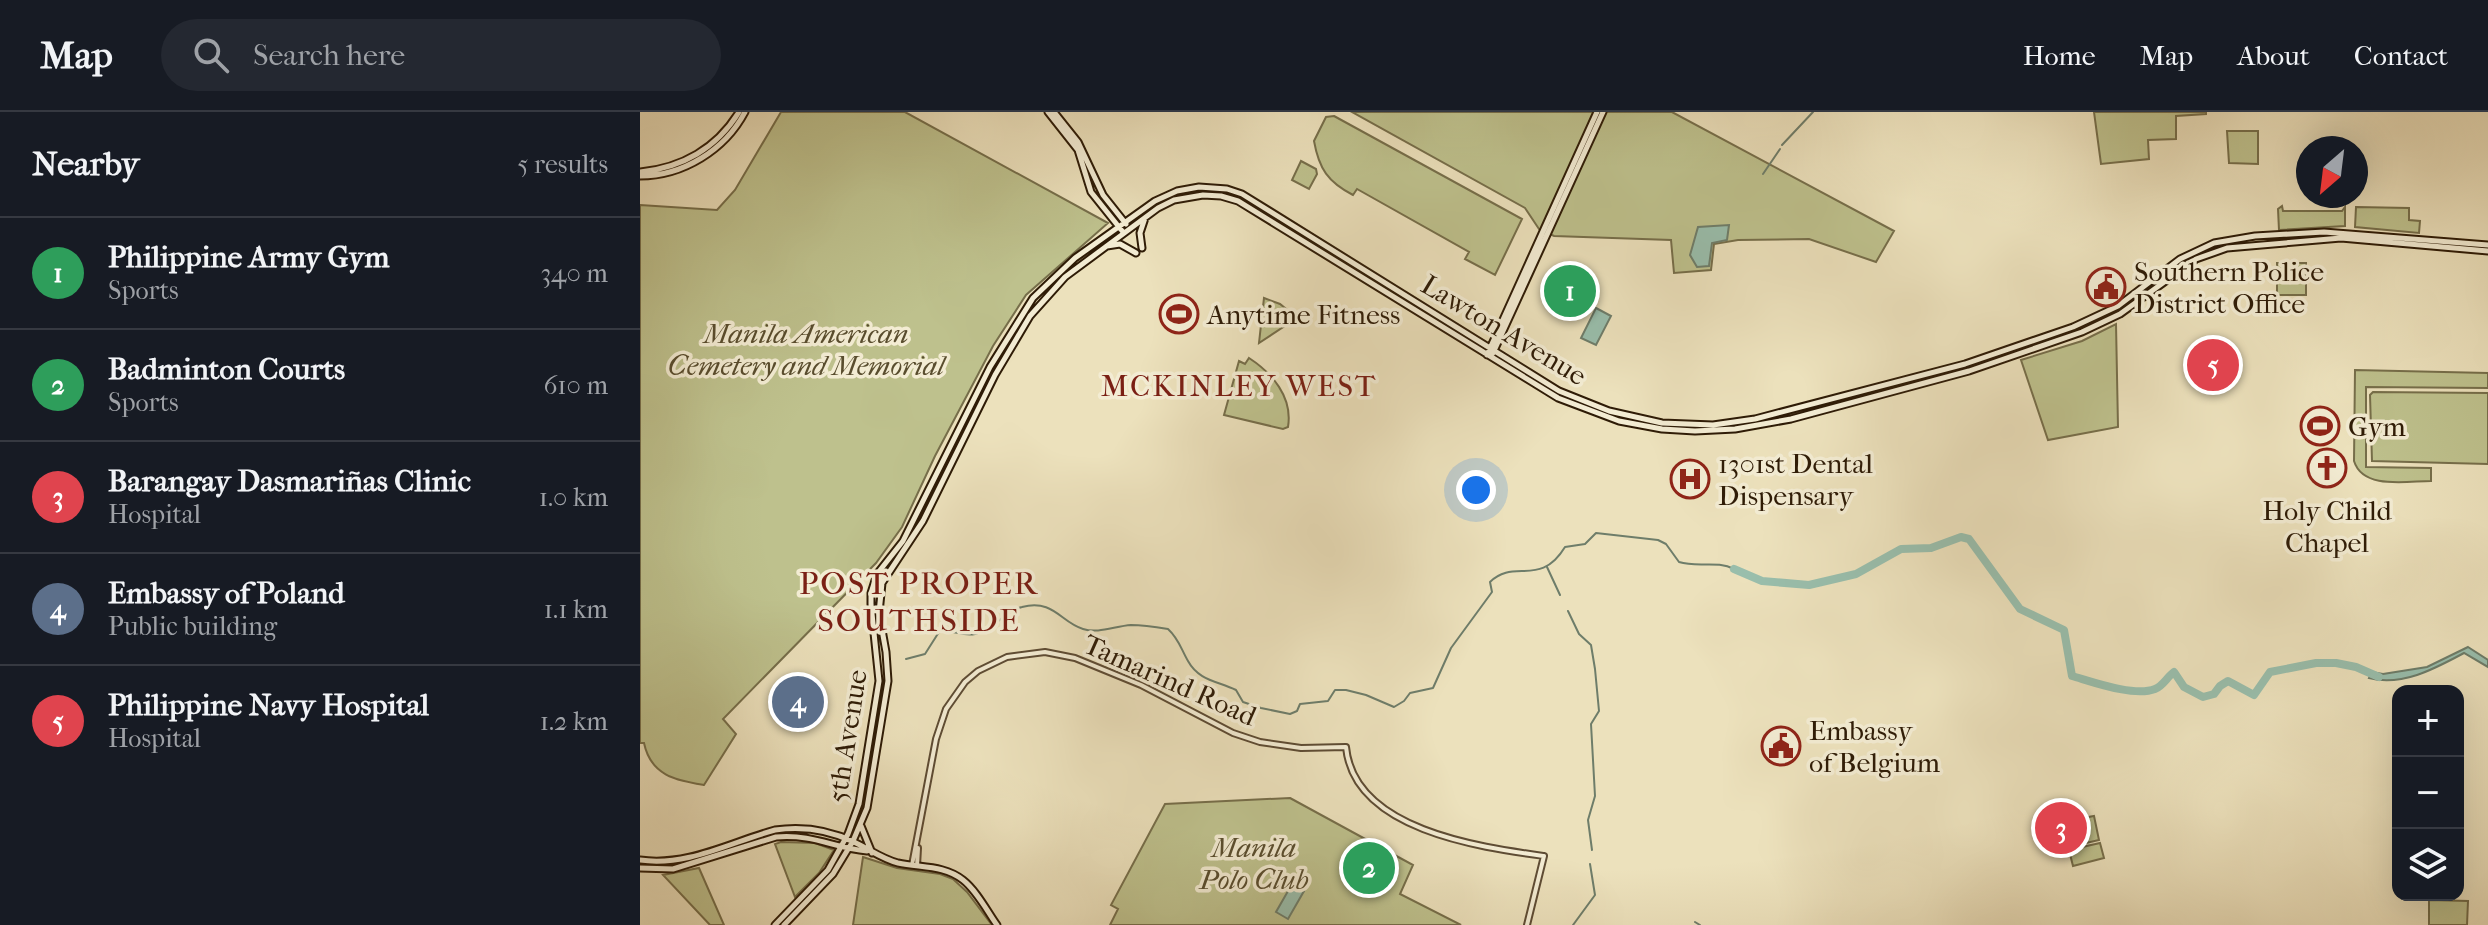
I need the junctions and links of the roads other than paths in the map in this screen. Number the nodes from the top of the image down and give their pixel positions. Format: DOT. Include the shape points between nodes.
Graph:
graph roads {
  1 [pos="739,112"];
  2 [pos="745,112"];
  3 [pos="1051,112"];
  4 [pos="1600,112"];
  5 [pos="640,174"];
  6 [pos="1147,215"];
  7 [pos="1124,227"];
  8 [pos="2488,245"];
  9 [pos="1099,250"];
  10 [pos="2488,251"];
  11 [pos="1500,335"];
  12 [pos="1478,341"];
  13 [pos="1492,350"];
  14 [pos="1488,356"];
  15 [pos="1504,357"];
  16 [pos="877,574"];
  17 [pos="884,579"];
  18 [pos="860,825"];
  19 [pos="849,840"];
  20 [pos="846,847"];
  21 [pos="870,852"];
  22 [pos="640,860"];
  23 [pos="914,865"];
  24 [pos="640,868"];
  25 [pos="775,925"];
  26 [pos="784,925"];
  27 [pos="997,925"];
  28 [pos="1527,925"];
  1 -- 5 [label="main road" via="724,133 693,157"];
  2 -- 5 [label="main road" via="725,140 700,159 667,173"];
  3 -- 7 [label="main road" via="1075,137"];
  4 -- 11 [label="main road"];
  6 -- 7 [label="main road, Lawton Avenue"];
  6 -- 9 [label="main road" via="1139,250 1117,244"];
  6 -- 14 [label="main road, Lawton Avenue" via="1191,196 1238,201"];
  7 -- 9 [label="main road, Lawton Avenue"];
  7 -- 12 [label="main road, Lawton Avenue" via="1155,201 1177,191 1210,187 1237,192"];
  7 -- 16 [label="main road, Lawton Avenue" via="1059,272 1023,312 903,541"];
  8 -- 15 [label="main road, Lawton Avenue" via="2324,232 2214,243 2180,259 2118,306 2073,327 1965,364 1736,422 1677,425 1609,411 1559,391"];
  9 -- 17 [label="main road, Lawton Avenue" via="1030,316 923,521"];
  10 -- 14 [label="main road, Lawton Avenue" via="2341,238 2227,248 2196,259 2120,314 2082,332 1957,374 1735,429 1677,430 1619,421 1558,398"];
  11 -- 12 [label="main road"];
  11 -- 13 [label="main road"];
  11 -- 15 [label="main road"];
  12 -- 13 [label="main road, Lawton Avenue"];
  13 -- 14 [label="main road"];
  13 -- 15 [label="main road, Lawton Avenue"];
  16 -- 19 [label="main road, 5th Avenue" via="871,604 880,667 878,694"];
  17 -- 18 [label="main road, 5th Avenue" via="878,605 888,681"];
  18 -- 19 [label="main road, 5th Avenue"];
  18 -- 21 [label="main road"];
  19 -- 20 [label="main road, 5th Avenue"];
  19 -- 21 [label="main road"];
  19 -- 22 [label="main road" via="791,828 683,859"];
  20 -- 21 [label="main road"];
  20 -- 24 [label="main road" via="804,836 776,837 673,869"];
  20 -- 25 [label="main road, 5th Avenue"];
  20 -- 26 [label="main road, 5th Avenue" via="828,881"];
  21 -- 23 [label="main road"];
  23 -- 27 [label="main road" via="944,870 965,881"];
  23 -- 28 [label="street, Tamarind Road" via="946,709 978,671 1007,657 1045,652 1075,658 1260,742 1346,747 1364,789 1405,820 1466,843 1544,856"];
}
